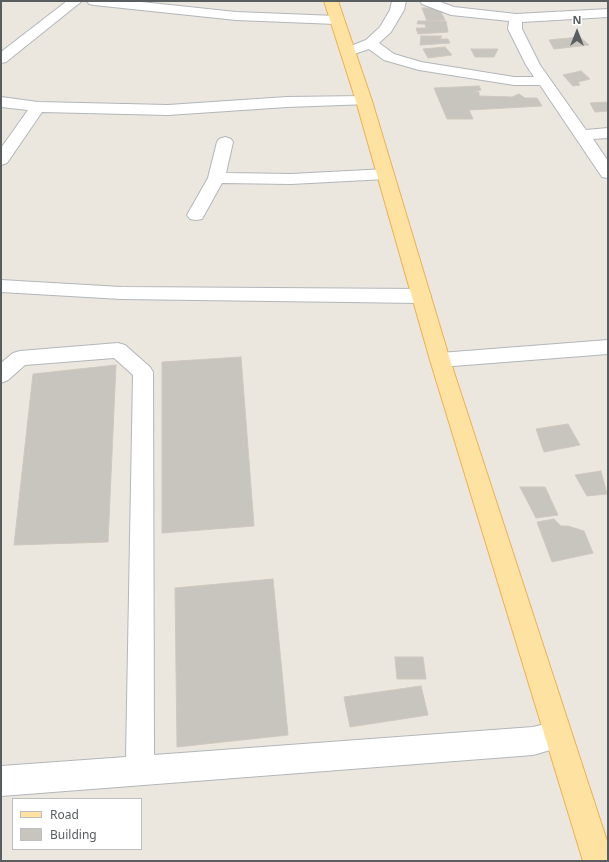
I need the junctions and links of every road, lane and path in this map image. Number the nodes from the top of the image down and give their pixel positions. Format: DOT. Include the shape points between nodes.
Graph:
graph roads {
  1 [pos="74,1"];
  2 [pos="94,1"];
  3 [pos="399,1"];
  4 [pos="427,1"];
  5 [pos="333,11"];
  6 [pos="608,14"];
  7 [pos="516,18"];
  8 [pos="371,44"];
  9 [pos="348,52"];
  10 [pos="1,59"];
  11 [pos="544,81"];
  12 [pos="364,101"];
  13 [pos="1,102"];
  14 [pos="38,106"];
  15 [pos="608,133"];
  16 [pos="582,135"];
  17 [pos="225,142"];
  18 [pos="1,160"];
  19 [pos="608,173"];
  20 [pos="386,174"];
  21 [pos="216,178"];
  22 [pos="196,215"];
  23 [pos="1,286"];
  24 [pos="421,296"];
  25 [pos="608,347"];
  26 [pos="440,360"];
  27 [pos="1,375"];
  28 [pos="558,735"];
  29 [pos="140,770"];
  30 [pos="1,780"];
  31 [pos="598,861"];
  1 -- 10 [label="street"];
  2 -- 5 [label="street" via="236,16"];
  3 -- 8 [label="street" via="386,29"];
  4 -- 7 [label="street" via="451,11"];
  5 -- 9 [label="main road"];
  6 -- 7 [label="street"];
  7 -- 11 [label="street" via="515,29"];
  8 -- 9 [label="street"];
  8 -- 11 [label="street" via="389,57 419,66 514,81"];
  9 -- 12 [label="main road"];
  11 -- 16 [label="street"];
  12 -- 14 [label="street" via="272,103 168,110"];
  12 -- 20 [label="main road"];
  13 -- 14 [label="street"];
  14 -- 18 [label="street"];
  15 -- 16 [label="street"];
  16 -- 19 [label="street"];
  17 -- 21 [label="street"];
  20 -- 21 [label="street" via="291,179"];
  20 -- 24 [label="main road"];
  21 -- 22 [label="street"];
  23 -- 24 [label="street" via="121,294"];
  24 -- 26 [label="main road"];
  25 -- 26 [label="street"];
  26 -- 28 [label="main road"];
  27 -- 29 [label="street" via="20,358 118,350 144,372"];
  28 -- 29 [label="street" via="533,741"];
  28 -- 31 [label="main road"];
  29 -- 30 [label="street"];
}
